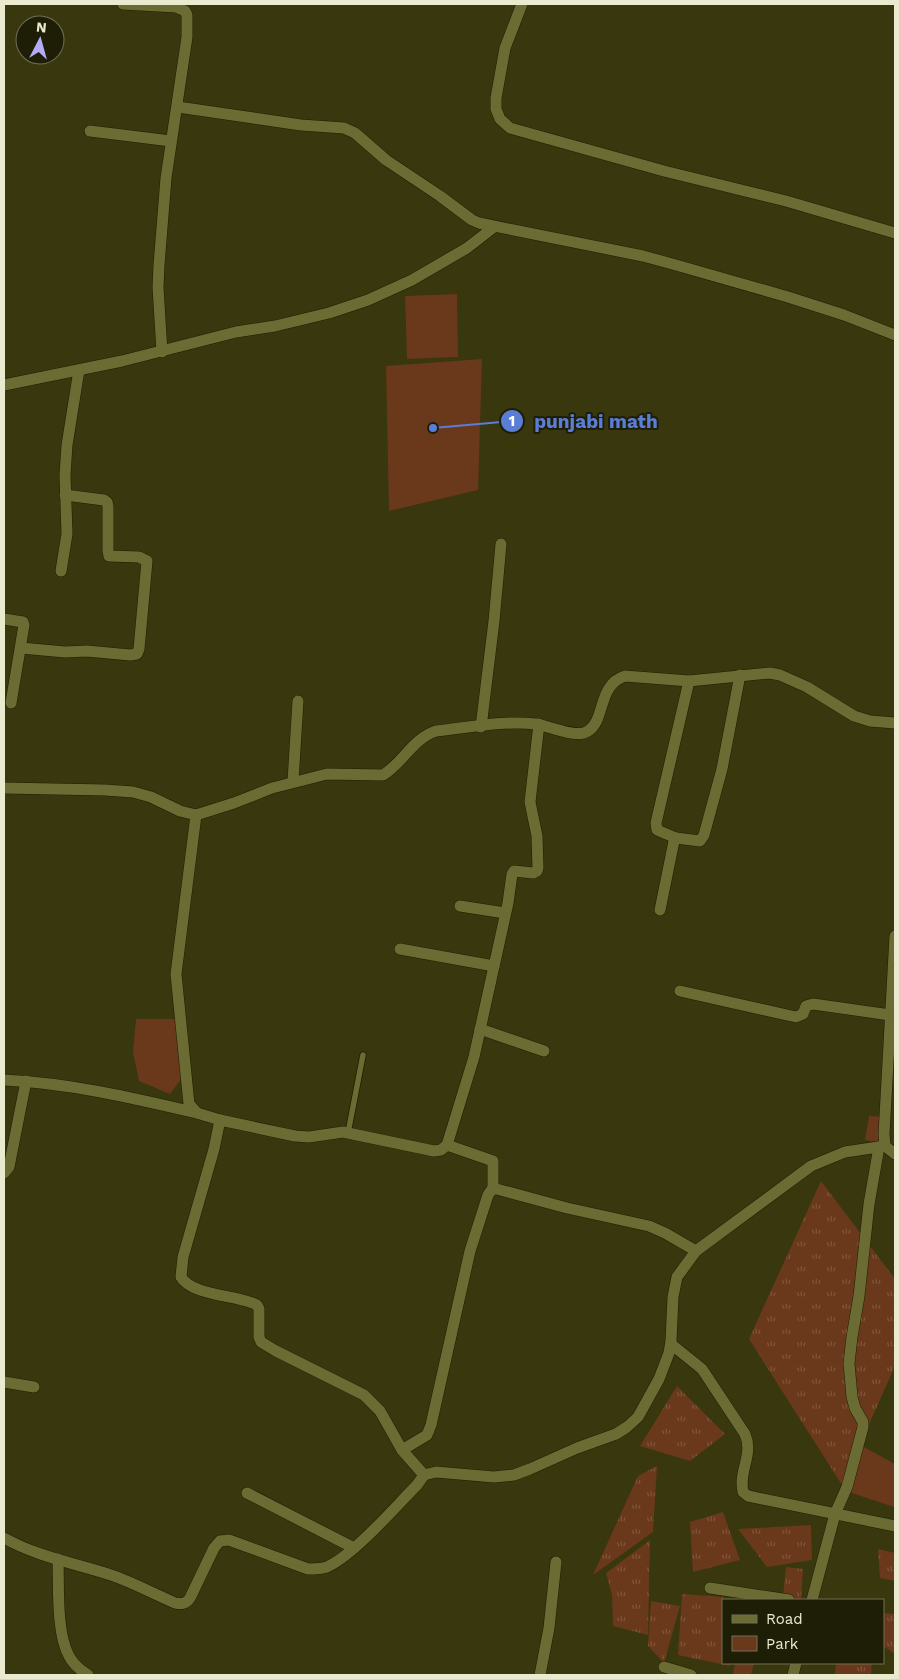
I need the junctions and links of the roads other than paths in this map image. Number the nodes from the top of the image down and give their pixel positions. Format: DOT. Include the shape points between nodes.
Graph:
graph roads {
  1 [pos="123,4"];
  2 [pos="522,4"];
  3 [pos="178,107"];
  4 [pos="90,131"];
  5 [pos="172,141"];
  6 [pos="494,227"];
  7 [pos="895,233"];
  8 [pos="895,335"];
  9 [pos="162,352"];
  10 [pos="79,370"];
  11 [pos="4,385"];
  12 [pos="65,495"];
  13 [pos="501,544"];
  14 [pos="61,571"];
  15 [pos="4,619"];
  16 [pos="21,648"];
  17 [pos="740,675"];
  18 [pos="689,681"];
  19 [pos="298,701"];
  20 [pos="11,703"];
  21 [pos="895,723"];
  22 [pos="539,724"];
  23 [pos="481,727"];
  24 [pos="293,782"];
  25 [pos="4,788"];
  26 [pos="196,815"];
  27 [pos="676,838"];
  28 [pos="460,906"];
  29 [pos="660,910"];
  30 [pos="505,914"];
  31 [pos="895,936"];
  32 [pos="400,949"];
  33 [pos="494,966"];
  34 [pos="680,990"];
  35 [pos="890,1015"];
  36 [pos="480,1029"];
  37 [pos="544,1051"];
  38 [pos="363,1055"];
  39 [pos="4,1080"];
  40 [pos="26,1081"];
  41 [pos="197,1113"];
  42 [pos="220,1120"];
  43 [pos="348,1133"];
  44 [pos="447,1145"];
  45 [pos="882,1147"];
  46 [pos="895,1154"];
  47 [pos="4,1173"];
  48 [pos="493,1188"];
  49 [pos="696,1251"];
  50 [pos="671,1344"];
  51 [pos="4,1382"];
  52 [pos="34,1387"];
  53 [pos="402,1450"];
  54 [pos="424,1475"];
  55 [pos="247,1493"];
  56 [pos="835,1514"];
  57 [pos="895,1526"];
  58 [pos="4,1538"];
  59 [pos="354,1548"];
  60 [pos="58,1559"];
  61 [pos="556,1562"];
  62 [pos="710,1588"];
  63 [pos="782,1599"];
  64 [pos="812,1599"];
  65 [pos="664,1667"];
  66 [pos="88,1675"];
  67 [pos="540,1675"];
  68 [pos="691,1675"];
  1 -- 3 [label="street" via="176,7 185,11 187,37"];
  2 -- 7 [label="street" via="505,48 496,98 500,119 510,128"];
  3 -- 5 [label="street"];
  3 -- 6 [label="street" via="344,128 472,220"];
  4 -- 5 [label="street"];
  5 -- 9 [label="street" via="159,272"];
  6 -- 8 [label="street" via="685,267 844,315"];
  6 -- 9 [label="street" via="467,248 412,280 368,300 329,313 236,332"];
  9 -- 10 [label="street"];
  10 -- 11 [label="street"];
  10 -- 12 [label="street" via="67,445"];
  12 -- 14 [label="street" via="67,534"];
  12 -- 16 [label="street" via="107,502 109,556 139,557 147,561 139,649 137,654 130,655"];
  13 -- 23 [label="street"];
  15 -- 16 [label="street" via="23,622"];
  16 -- 20 [label="street"];
  17 -- 18 [label="street"];
  17 -- 21 [label="street" via="780,675 807,687 854,716"];
  17 -- 27 [label="street" via="722,769 704,835 700,841"];
  18 -- 22 [label="street" via="625,676 610,685 594,725 588,731 580,734"];
  18 -- 27 [label="street" via="656,823 657,830"];
  19 -- 24 [label="street"];
  22 -- 23 [label="street" via="520,722"];
  22 -- 30 [label="street" via="530,802 537,836 538,868 533,873 514,871"];
  23 -- 24 [label="street" via="427,734 383,775 326,774"];
  24 -- 26 [label="street"];
  25 -- 26 [label="street" via="133,792"];
  26 -- 41 [label="street" via="176,974 189,1104"];
  27 -- 29 [label="street"];
  28 -- 30 [label="street"];
  30 -- 33 [label="street"];
  31 -- 35 [label="street"];
  32 -- 33 [label="street"];
  33 -- 36 [label="street"];
  34 -- 35 [label="street" via="796,1017 803,1014 806,1006 813,1004"];
  35 -- 45 [label="street"];
  36 -- 37 [label="street"];
  36 -- 44 [label="street"];
  38 -- 43 [label="lane"];
  39 -- 40 [label="street"];
  40 -- 41 [label="street"];
  40 -- 47 [label="street" via="9,1167"];
  41 -- 42 [label="street"];
  42 -- 43 [label="street" via="295,1136"];
  42 -- 53 [label="street" via="181,1277 199,1289 257,1306 261,1342 364,1395 380,1412"];
  43 -- 44 [label="street" via="434,1151"];
  44 -- 48 [label="street" via="493,1161"];
  45 -- 46 [label="street"];
  45 -- 49 [label="street" via="845,1152 811,1166"];
  45 -- 56 [label="street" via="868,1204 849,1363 852,1397 863,1427 847,1487"];
  48 -- 49 [label="street" via="649,1226"];
  48 -- 53 [label="street" via="470,1251 431,1425 426,1435"];
  49 -- 50 [label="street" via="677,1277"];
  50 -- 54 [label="street" via="659,1379 638,1416 616,1434 514,1475 494,1477 436,1472"];
  50 -- 56 [label="street" via="702,1369 748,1442 743,1492 748,1496"];
  51 -- 52 [label="street"];
  53 -- 54 [label="street"];
  54 -- 59 [label="street"];
  55 -- 59 [label="street"];
  56 -- 57 [label="street"];
  56 -- 64 [label="street"];
  58 -- 60 [label="street" via="41,1556"];
  59 -- 60 [label="street" via="330,1566 308,1569 229,1540 220,1541 190,1598 182,1604 113,1575"];
  60 -- 66 [label="street" via="60,1616 65,1645 72,1662"];
  61 -- 67 [label="street"];
  62 -- 63 [label="street"];
  65 -- 68 [label="street"];
}
